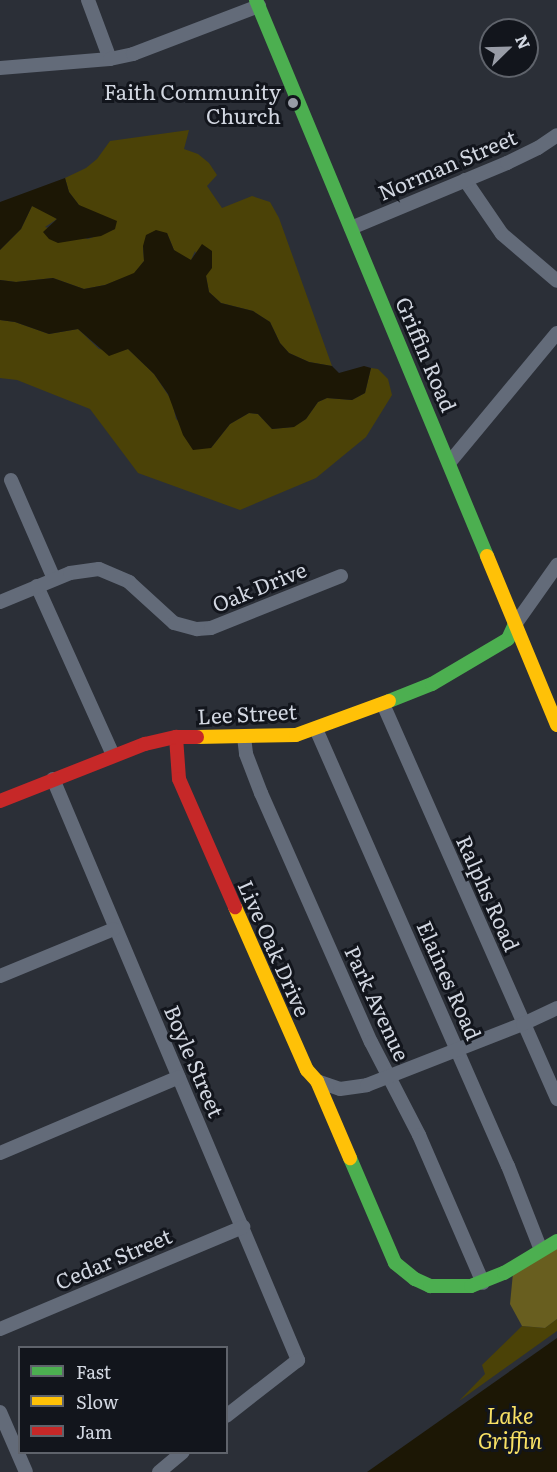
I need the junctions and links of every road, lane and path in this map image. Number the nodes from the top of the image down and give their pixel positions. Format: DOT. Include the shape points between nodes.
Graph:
graph roads {
  1 [pos="88,0"];
  2 [pos="258,3"];
  3 [pos="110,59"];
  4 [pos="0,68"];
  5 [pos="557,135"];
  6 [pos="465,180"];
  7 [pos="351,228"];
  8 [pos="557,280"];
  9 [pos="557,333"];
  10 [pos="449,463"];
  11 [pos="11,480"];
  12 [pos="557,565"];
  13 [pos="341,576"];
  14 [pos="54,579"];
  15 [pos="37,586"];
  16 [pos="0,602"];
  17 [pos="514,626"];
  18 [pos="383,704"];
  19 [pos="557,725"];
  20 [pos="316,729"];
  21 [pos="176,737"];
  22 [pos="244,737"];
  23 [pos="113,754"];
  24 [pos="53,779"];
  25 [pos="0,801"];
  26 [pos="114,929"];
  27 [pos="0,976"];
  28 [pos="557,1008"];
  29 [pos="523,1024"];
  30 [pos="458,1050"];
  31 [pos="179,1077"];
  32 [pos="389,1077"];
  33 [pos="317,1081"];
  34 [pos="557,1098"];
  35 [pos="0,1153"];
  36 [pos="243,1227"];
  37 [pos="557,1240"];
  38 [pos="542,1250"];
  39 [pos="483,1283"];
  40 [pos="0,1329"];
  41 [pos="0,1412"];
  42 [pos="228,1414"];
  43 [pos="18,1454"];
  44 [pos="18,1454"];
  45 [pos="181,1454"];
  46 [pos="26,1472"];
  47 [pos="159,1472"];
  1 -- 3 [label="street"];
  2 -- 3 [label="street" via="177,39"];
  2 -- 7 [label="street, Griffin Road"];
  3 -- 4 [label="street"];
  5 -- 6 [label="street, Norman Street"];
  6 -- 7 [label="street, Norman Street"];
  6 -- 8 [label="street" via="502,234"];
  7 -- 10 [label="street, Griffin Road"];
  9 -- 10 [label="street"];
  10 -- 17 [label="street, Griffin Road"];
  11 -- 14 [label="street"];
  12 -- 17 [label="street"];
  13 -- 14 [label="street, Oak Drive" via="221,626 197,629 174,623 129,582 114,574 86,570"];
  14 -- 15 [label="street, Oak Drive"];
  15 -- 16 [label="street, Oak Drive"];
  15 -- 23 [label="street"];
  17 -- 18 [label="street, Lee Street" via="508,639 461,667"];
  17 -- 19 [label="street, Griffin Road"];
  18 -- 20 [label="street, Lee Street"];
  18 -- 29 [label="street, Ralphs Road"];
  20 -- 22 [label="street, Lee Street" via="296,735"];
  20 -- 30 [label="street, Elaines Road"];
  21 -- 22 [label="street, Lee Street"];
  21 -- 23 [label="street, Lee Street"];
  21 -- 33 [label="street, Live Oak Drive" via="179,779 307,1070"];
  22 -- 32 [label="street, Park Avenue" via="261,794"];
  23 -- 24 [label="street, Lee Street"];
  24 -- 25 [label="street, Lee Street"];
  24 -- 26 [label="street, Boyle Street"];
  26 -- 27 [label="street"];
  26 -- 31 [label="street, Boyle Street"];
  28 -- 29 [label="street"];
  29 -- 30 [label="street"];
  29 -- 34 [label="street, Ralphs Road"];
  30 -- 32 [label="street"];
  30 -- 38 [label="street, Elaines Road"];
  31 -- 35 [label="street"];
  31 -- 36 [label="street, Boyle Street"];
  32 -- 33 [label="street" via="353,1088"];
  32 -- 39 [label="street, Park Avenue" via="419,1135"];
  33 -- 39 [label="street, Live Oak Drive" via="390,1255 402,1270 429,1286"];
  36 -- 40 [label="street, Cedar Street"];
  36 -- 42 [label="street, Boyle Street" via="298,1360"];
  37 -- 38 [label="street"];
  38 -- 39 [label="street"];
  41 -- 43 [label="street"];
  44 -- 46 [label="street"];
  45 -- 47 [label="street"];
}
